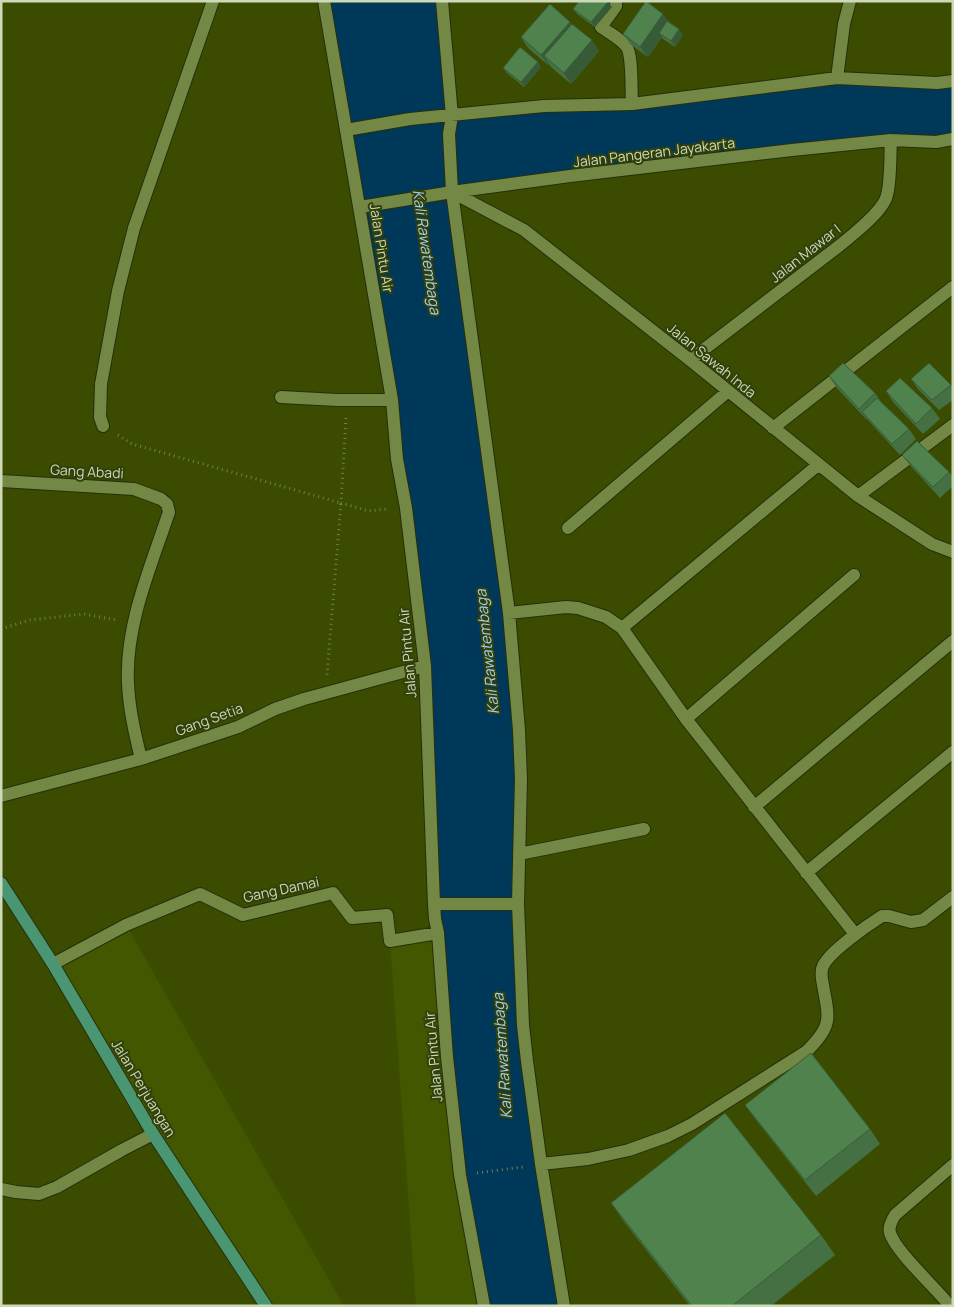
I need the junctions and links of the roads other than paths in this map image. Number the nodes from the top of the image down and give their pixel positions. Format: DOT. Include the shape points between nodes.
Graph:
graph roads {
  1 [pos="213,1"];
  2 [pos="324,1"];
  3 [pos="442,1"];
  4 [pos="616,1"];
  5 [pos="850,1"];
  6 [pos="837,78"];
  7 [pos="953,81"];
  8 [pos="632,104"];
  9 [pos="452,116"];
  10 [pos="346,130"];
  11 [pos="953,139"];
  12 [pos="891,140"];
  13 [pos="452,192"];
  14 [pos="360,207"];
  15 [pos="953,287"];
  16 [pos="690,360"];
  17 [pos="727,392"];
  18 [pos="280,397"];
  19 [pos="392,400"];
  20 [pos="953,425"];
  21 [pos="104,426"];
  22 [pos="773,428"];
  23 [pos="818,464"];
  24 [pos="1,481"];
  25 [pos="858,496"];
  26 [pos="568,528"];
  27 [pos="952,550"];
  28 [pos="854,575"];
  29 [pos="509,613"];
  30 [pos="622,628"];
  31 [pos="953,641"];
  32 [pos="425,666"];
  33 [pos="686,719"];
  34 [pos="953,752"];
  35 [pos="141,759"];
  36 [pos="1,796"];
  37 [pos="754,807"];
  38 [pos="644,829"];
  39 [pos="519,854"];
  40 [pos="806,873"];
  41 [pos="1,883"];
  42 [pos="953,896"];
  43 [pos="434,904"];
  44 [pos="514,904"];
  45 [pos="438,932"];
  46 [pos="854,934"];
  47 [pos="53,964"];
  48 [pos="154,1134"];
  49 [pos="541,1164"];
  50 [pos="953,1165"];
  51 [pos="1,1189"];
  52 [pos="266,1306"];
  53 [pos="484,1306"];
  54 [pos="564,1306"];
  55 [pos="950,1306"];
  1 -- 21 [label="street" via="134,228 101,384 100,417"];
  2 -- 10 [label="street, Jalan Pintu Air"];
  3 -- 9 [label="street"];
  4 -- 8 [label="street" via="601,27 626,45 632,54"];
  5 -- 6 [label="street"];
  6 -- 7 [label="street"];
  6 -- 8 [label="street"];
  8 -- 9 [label="street" via="544,106"];
  9 -- 10 [label="street" via="410,119"];
  9 -- 13 [label="street" via="449,134"];
  10 -- 14 [label="street, Jalan Pintu Air"];
  11 -- 12 [label="street, Jalan Pangeran Jayakarta" via="936,142"];
  12 -- 13 [label="street, Jalan Pangeran Jayakarta"];
  12 -- 16 [label="street, Jalan Mawar I" via="887,197 874,214 858,231"];
  13 -- 14 [label="street, Jalan Pangeran Jayakarta"];
  13 -- 16 [label="street, Jalan Sawah Inda" via="524,230"];
  13 -- 29 [label="street"];
  14 -- 19 [label="street, Jalan Pintu Air"];
  15 -- 22 [label="street"];
  16 -- 17 [label="street, Jalan Sawah Inda"];
  17 -- 22 [label="street, Jalan Sawah Inda"];
  17 -- 26 [label="street"];
  18 -- 19 [label="street"];
  19 -- 32 [label="street, Jalan Pintu Air"];
  20 -- 25 [label="street"];
  22 -- 23 [label="street, Jalan Sawah Inda"];
  23 -- 25 [label="street, Jalan Sawah Inda"];
  23 -- 30 [label="street"];
  24 -- 35 [label="street, Gang Abadi" via="134,489 167,504 169,512 134,624 128,659 132,717"];
  25 -- 27 [label="street, Jalan Sawah Inda" via="932,544"];
  28 -- 33 [label="street"];
  29 -- 30 [label="street" via="578,608 606,617"];
  29 -- 39 [label="street" via="521,779"];
  30 -- 33 [label="street"];
  31 -- 37 [label="street"];
  32 -- 35 [label="street, Gang Setia" via="275,709 238,727"];
  32 -- 43 [label="street, Jalan Pintu Air"];
  33 -- 37 [label="street"];
  34 -- 40 [label="street"];
  35 -- 36 [label="street, Gang Setia"];
  37 -- 40 [label="street"];
  38 -- 39 [label="street"];
  39 -- 44 [label="street"];
  40 -- 46 [label="street"];
  41 -- 47 [label="main road, Jalan Perjuangan"];
  42 -- 46 [label="street" via="923,920 910,922 882,916"];
  43 -- 44 [label="street"];
  43 -- 45 [label="street, Jalan Pintu Air"];
  44 -- 49 [label="street" via="523,1025"];
  45 -- 47 [label="street, Gang Damai" via="390,942 387,915 352,918 333,893 243,915 200,894 126,924"];
  45 -- 53 [label="street, Jalan Pintu Air" via="460,1175"];
  46 -- 49 [label="street" via="822,966 827,1025 807,1051 668,1136 629,1150"];
  47 -- 48 [label="main road, Jalan Perjuangan"];
  48 -- 51 [label="street" via="39,1194"];
  48 -- 52 [label="main road, Jalan Perjuangan"];
  49 -- 54 [label="street"];
  50 -- 55 [label="street" via="895,1215 890,1225 890,1233 900,1248"];
}
